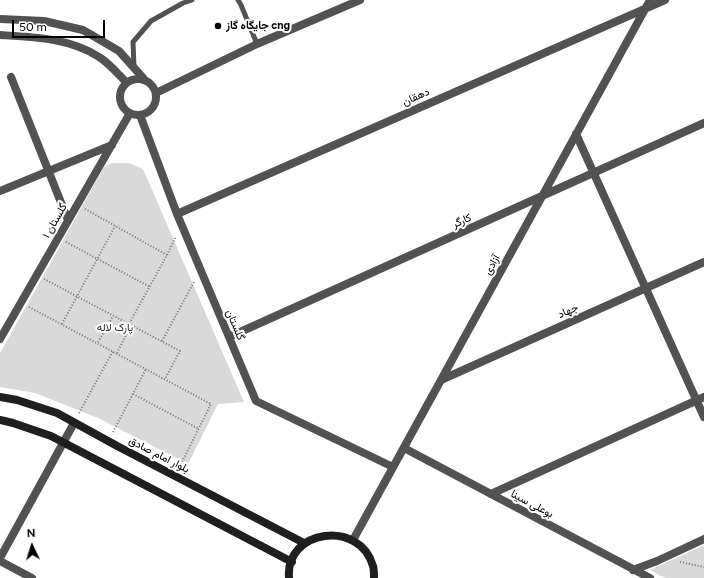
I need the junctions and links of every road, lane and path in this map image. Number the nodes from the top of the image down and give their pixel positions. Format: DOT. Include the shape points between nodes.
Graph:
graph roads {
  1 [pos="192,0"];
  2 [pos="238,0"];
  3 [pos="360,0"];
  4 [pos="650,0"];
  5 [pos="665,0"];
  6 [pos="645,8"];
  7 [pos="0,19"];
  8 [pos="0,35"];
  9 [pos="257,44"];
  10 [pos="134,68"];
  11 [pos="11,77"];
  12 [pos="144,79"];
  13 [pos="126,82"];
  14 [pos="156,93"];
  15 [pos="130,113"];
  16 [pos="140,115"];
  17 [pos="704,123"];
  18 [pos="576,134"];
  19 [pos="112,145"];
  20 [pos="48,171"];
  21 [pos="594,173"];
  22 [pos="0,191"];
  23 [pos="542,197"];
  24 [pos="77,204"];
  25 [pos="177,214"];
  26 [pos="68,220"];
  27 [pos="181,225"];
  28 [pos="115,226"];
  29 [pos="58,238"];
  30 [pos="167,255"];
  31 [pos="97,259"];
  32 [pos="704,262"];
  33 [pos="200,270"];
  34 [pos="37,275"];
  35 [pos="150,287"];
  36 [pos="646,288"];
  37 [pos="77,296"];
  38 [pos="21,302"];
  39 [pos="113,316"];
  40 [pos="62,324"];
  41 [pos="130,325"];
  42 [pos="229,338"];
  43 [pos="0,339"];
  44 [pos="162,341"];
  45 [pos="98,343"];
  46 [pos="114,351"];
  47 [pos="117,353"];
  48 [pos="146,369"];
  49 [pos="165,379"];
  50 [pos="441,380"];
  51 [pos="134,394"];
  52 [pos="0,397"];
  53 [pos="700,398"];
  54 [pos="704,417"];
  55 [pos="0,420"];
  56 [pos="74,423"];
  57 [pos="199,429"];
  58 [pos="114,432"];
  59 [pos="64,442"];
  60 [pos="404,448"];
  61 [pos="173,462"];
  62 [pos="393,467"];
  63 [pos="491,494"];
  64 [pos="704,539"];
  65 [pos="353,540"];
  66 [pos="304,543"];
  67 [pos="0,559"];
  68 [pos="292,562"];
  69 [pos="633,570"];
  70 [pos="32,578"];
  71 [pos="289,578"];
  72 [pos="374,578"];
  73 [pos="650,578"];
  1 -- 10 [label="lane" via="151,21 133,42"];
  2 -- 9 [label="lane"];
  3 -- 9 [label="street"];
  4 -- 6 [label="street, آزادی"];
  5 -- 6 [label="street, دهقان"];
  6 -- 18 [label="street, آزادی"];
  6 -- 25 [label="street, دهقان"];
  7 -- 10 [label="street" via="44,21 83,30 119,51"];
  8 -- 13 [label="street" via="40,37 74,45 100,57"];
  9 -- 14 [label="street"];
  10 -- 12 [label="street"];
  11 -- 20 [label="street"];
  12 -- 13 [label="street" via="135,78"];
  12 -- 14 [label="street" via="152,84"];
  13 -- 15 [label="street" via="121,89 120,98 123,107"];
  14 -- 16 [label="street" via="155,103 149,111"];
  15 -- 16 [label="street"];
  15 -- 19 [label="street, گلستان ۱"];
  16 -- 25 [label="street, گلستان"];
  17 -- 21 [label="street, کارگر"];
  18 -- 21 [label="street"];
  18 -- 23 [label="street, آزادی"];
  19 -- 20 [label="street"];
  19 -- 24 [label="street, گلستان ۱"];
  20 -- 22 [label="street"];
  20 -- 26 [label="street"];
  21 -- 23 [label="street, کارگر"];
  21 -- 36 [label="street"];
  23 -- 42 [label="street, کارگر"];
  23 -- 50 [label="street, آزادی"];
  24 -- 26 [label="street, گلستان ۱"];
  24 -- 28 [label="path"];
  25 -- 27 [label="street, گلستان"];
  26 -- 29 [label="street, گلستان ۱"];
  27 -- 30 [label="path"];
  27 -- 33 [label="street, گلستان"];
  28 -- 30 [label="path"];
  28 -- 31 [label="path"];
  29 -- 31 [label="path"];
  29 -- 34 [label="street, گلستان ۱"];
  30 -- 35 [label="path"];
  31 -- 35 [label="path"];
  31 -- 37 [label="path"];
  32 -- 36 [label="street, جهاد"];
  33 -- 42 [label="street, گلستان"];
  33 -- 44 [label="path"];
  34 -- 37 [label="path"];
  34 -- 38 [label="street, گلستان ۱"];
  35 -- 41 [label="path"];
  36 -- 50 [label="street, جهاد"];
  36 -- 53 [label="street"];
  37 -- 39 [label="path"];
  37 -- 40 [label="path"];
  38 -- 40 [label="path"];
  38 -- 43 [label="street, گلستان ۱"];
  39 -- 41 [label="path"];
  39 -- 45 [label="path"];
  40 -- 45 [label="path"];
  41 -- 44 [label="path"];
  41 -- 47 [label="path"];
  42 -- 62 [label="street, گلستان" via="256,401"];
  44 -- 49 [label="path" via="180,351"];
  45 -- 46 [label="path"];
  46 -- 47 [label="path"];
  46 -- 56 [label="path"];
  47 -- 48 [label="path"];
  48 -- 49 [label="path"];
  48 -- 51 [label="path"];
  49 -- 57 [label="path" via="211,404"];
  50 -- 60 [label="street, آزادی"];
  51 -- 57 [label="path"];
  51 -- 58 [label="path"];
  52 -- 56 [label="street, بلوار امام صادق" via="57,413"];
  53 -- 54 [label="street"];
  53 -- 63 [label="street"];
  55 -- 59 [label="street"];
  56 -- 59 [label="street"];
  56 -- 66 [label="street, بلوار امام صادق"];
  57 -- 61 [label="path" via="180,466"];
  59 -- 67 [label="street"];
  59 -- 68 [label="street"];
  60 -- 62 [label="street, آزادی"];
  60 -- 63 [label="street, بوعلی سینا"];
  62 -- 65 [label="street, آزادی"];
  63 -- 69 [label="street, بوعلی سینا"];
  64 -- 69 [label="street"];
  65 -- 66 [label="street" via="336,535 320,536"];
  65 -- 72 [label="street" via="366,550 373,566"];
  66 -- 68 [label="street"];
  67 -- 70 [label="street"];
  68 -- 71 [label="street" via="288,572"];
  69 -- 73 [label="street, بوعلی سینا"];
}
